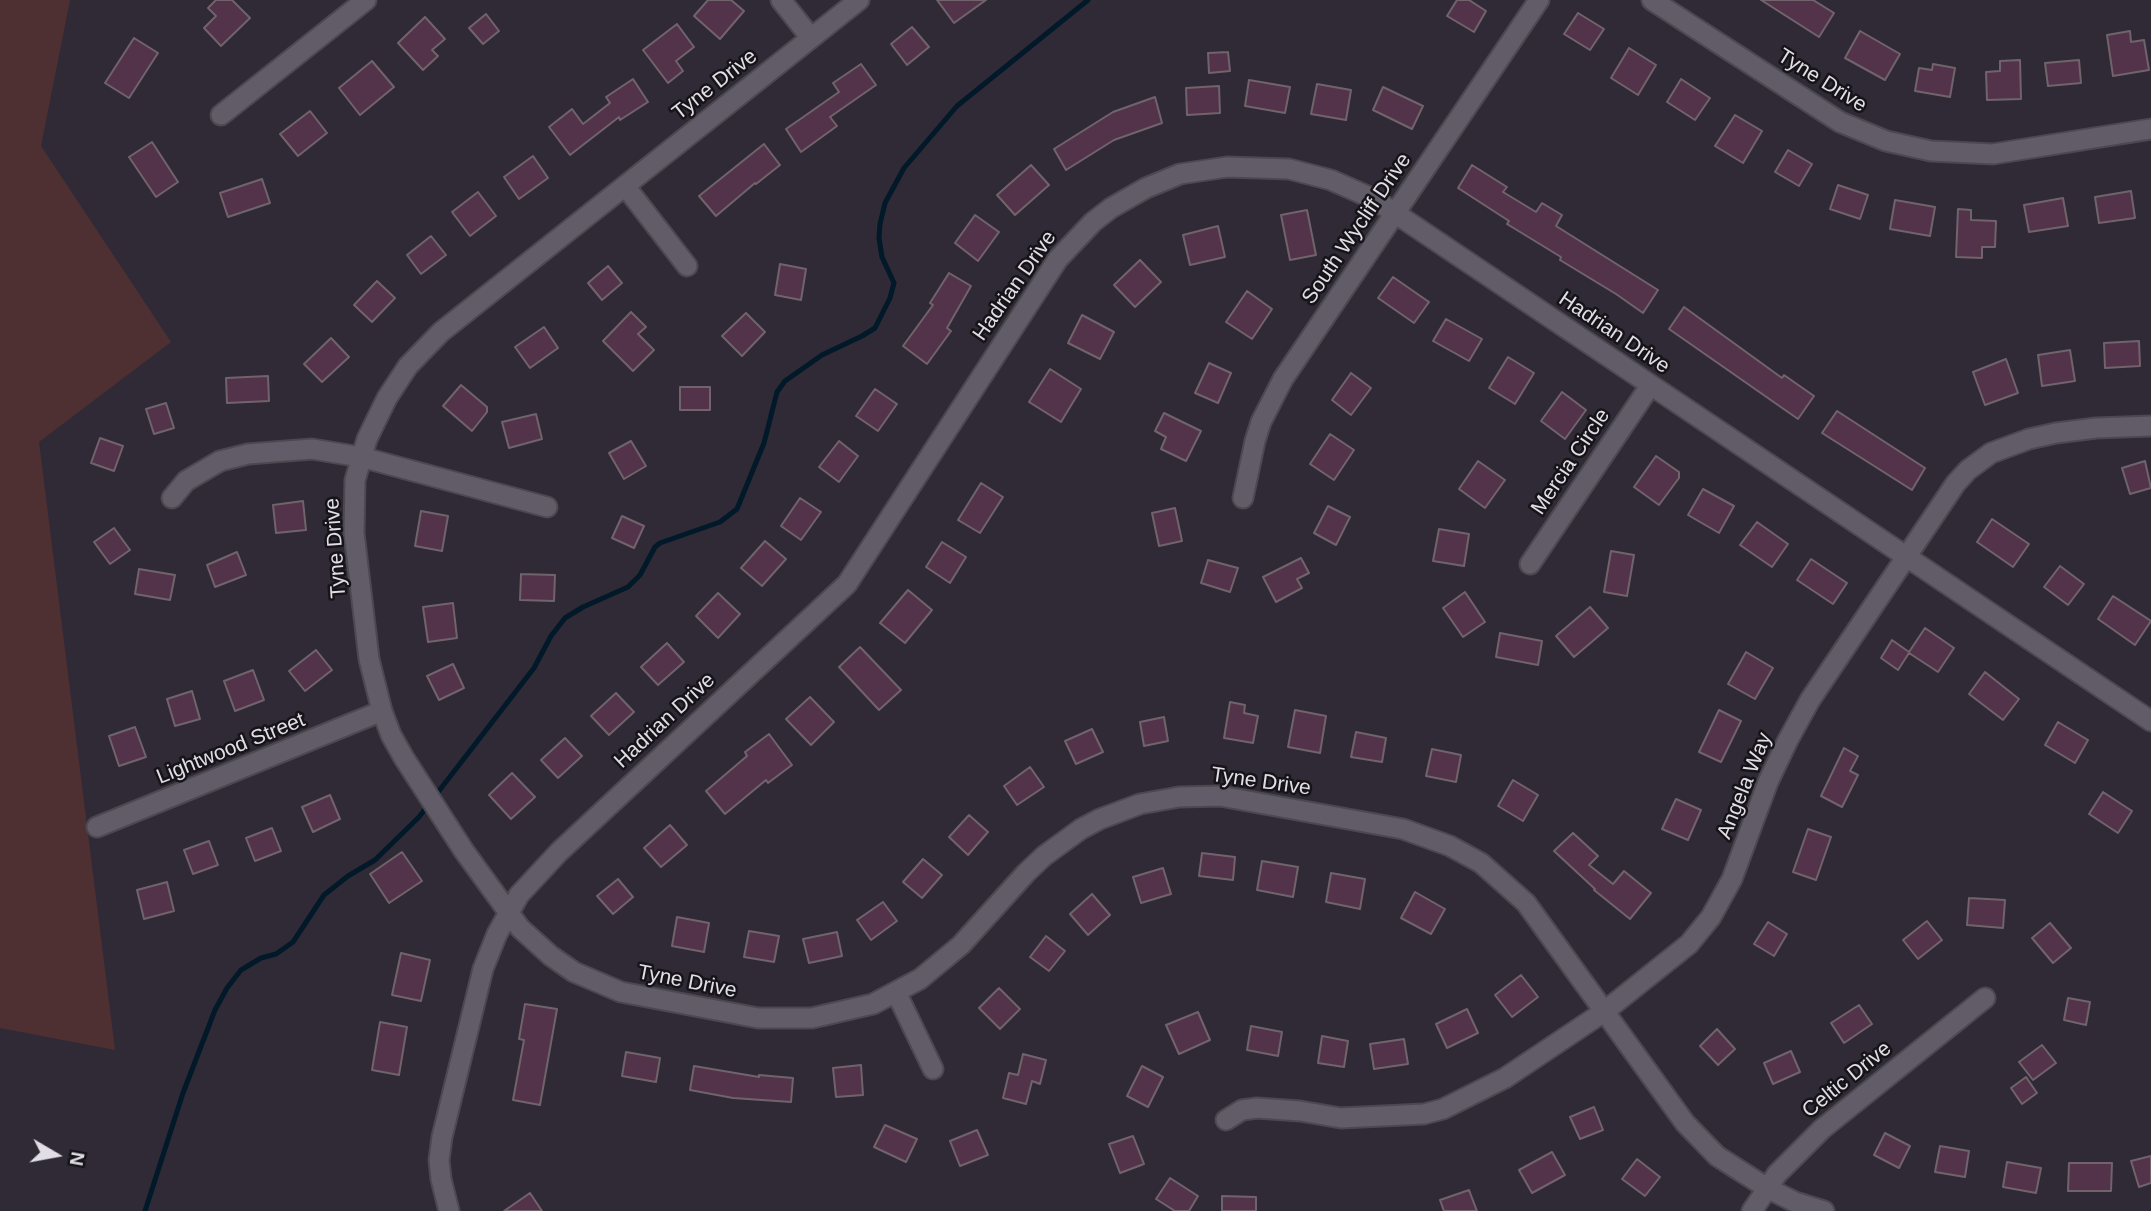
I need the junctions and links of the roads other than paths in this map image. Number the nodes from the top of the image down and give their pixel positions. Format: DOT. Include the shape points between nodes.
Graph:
graph roads {
  1 [pos="366,0"];
  2 [pos="781,0"];
  3 [pos="859,0"];
  4 [pos="1539,0"];
  5 [pos="1652,0"];
  6 [pos="811,38"];
  7 [pos="220,115"];
  8 [pos="2151,129"];
  9 [pos="625,186"];
  10 [pos="1396,211"];
  11 [pos="687,266"];
  12 [pos="1650,386"];
  13 [pos="2151,426"];
  14 [pos="361,457"];
  15 [pos="172,498"];
  16 [pos="1243,498"];
  17 [pos="547,506"];
  18 [pos="1906,557"];
  19 [pos="1530,564"];
  20 [pos="382,711"];
  21 [pos="2151,721"];
  22 [pos="97,827"];
  23 [pos="508,912"];
  24 [pos="896,992"];
  25 [pos="1984,998"];
  26 [pos="1605,1011"];
  27 [pos="933,1069"];
  28 [pos="1226,1120"];
  29 [pos="1767,1188"];
  30 [pos="449,1211"];
  31 [pos="1752,1211"];
  32 [pos="1824,1211"];
  1 -- 7 [label="street"];
  2 -- 6 [label="street"];
  3 -- 6 [label="street, Tyne Drive"];
  4 -- 10 [label="street, South Wycliff Drive"];
  5 -- 8 [label="street, Tyne Drive" via="1840,122 1886,141 1931,151 1993,154"];
  6 -- 9 [label="street, Tyne Drive"];
  9 -- 11 [label="street"];
  9 -- 14 [label="street, Tyne Drive" via="425,347 387,398"];
  10 -- 12 [label="street, Hadrian Drive"];
  10 -- 16 [label="street, South Wycliff Drive" via="1270,401 1255,441"];
  10 -- 23 [label="street, Hadrian Drive" via="1305,172 1227,167 1180,174 1102,215 1058,259 846,584 532,878"];
  12 -- 18 [label="street, Hadrian Drive"];
  12 -- 19 [label="street, Mercia Circle"];
  13 -- 18 [label="street, Angela Way" via="2056,433 1991,453 1956,483"];
  14 -- 15 [label="street" via="312,449 236,456 204,469"];
  14 -- 17 [label="street"];
  14 -- 20 [label="street, Tyne Drive" via="355,480 354,533 369,659"];
  18 -- 21 [label="street, Hadrian Drive"];
  18 -- 26 [label="street, Angela Way" via="1788,740 1732,879 1711,917 1689,944"];
  20 -- 22 [label="street, Lightwood Street"];
  20 -- 23 [label="street, Tyne Drive" via="404,758"];
  23 -- 24 [label="street, Tyne Drive" via="533,942 574,972 621,992 668,1003 787,1020 850,1011"];
  23 -- 30 [label="street, Hadrian Drive" via="483,969 442,1137 439,1160"];
  24 -- 26 [label="street, Tyne Drive" via="941,963 1026,873 1080,829 1140,804 1198,795 1403,829 1450,846 1481,863 1526,903"];
  24 -- 27 [label="street"];
  25 -- 29 [label="street, Celtic Drive" via="1822,1129"];
  26 -- 28 [label="street, Angela Way" via="1505,1078 1443,1109 1341,1118 1257,1108"];
  26 -- 29 [label="street, Tyne Drive" via="1685,1124 1717,1156"];
  29 -- 31 [label="street, Celtic Drive"];
  29 -- 32 [label="street, Tyne Drive"];
}
